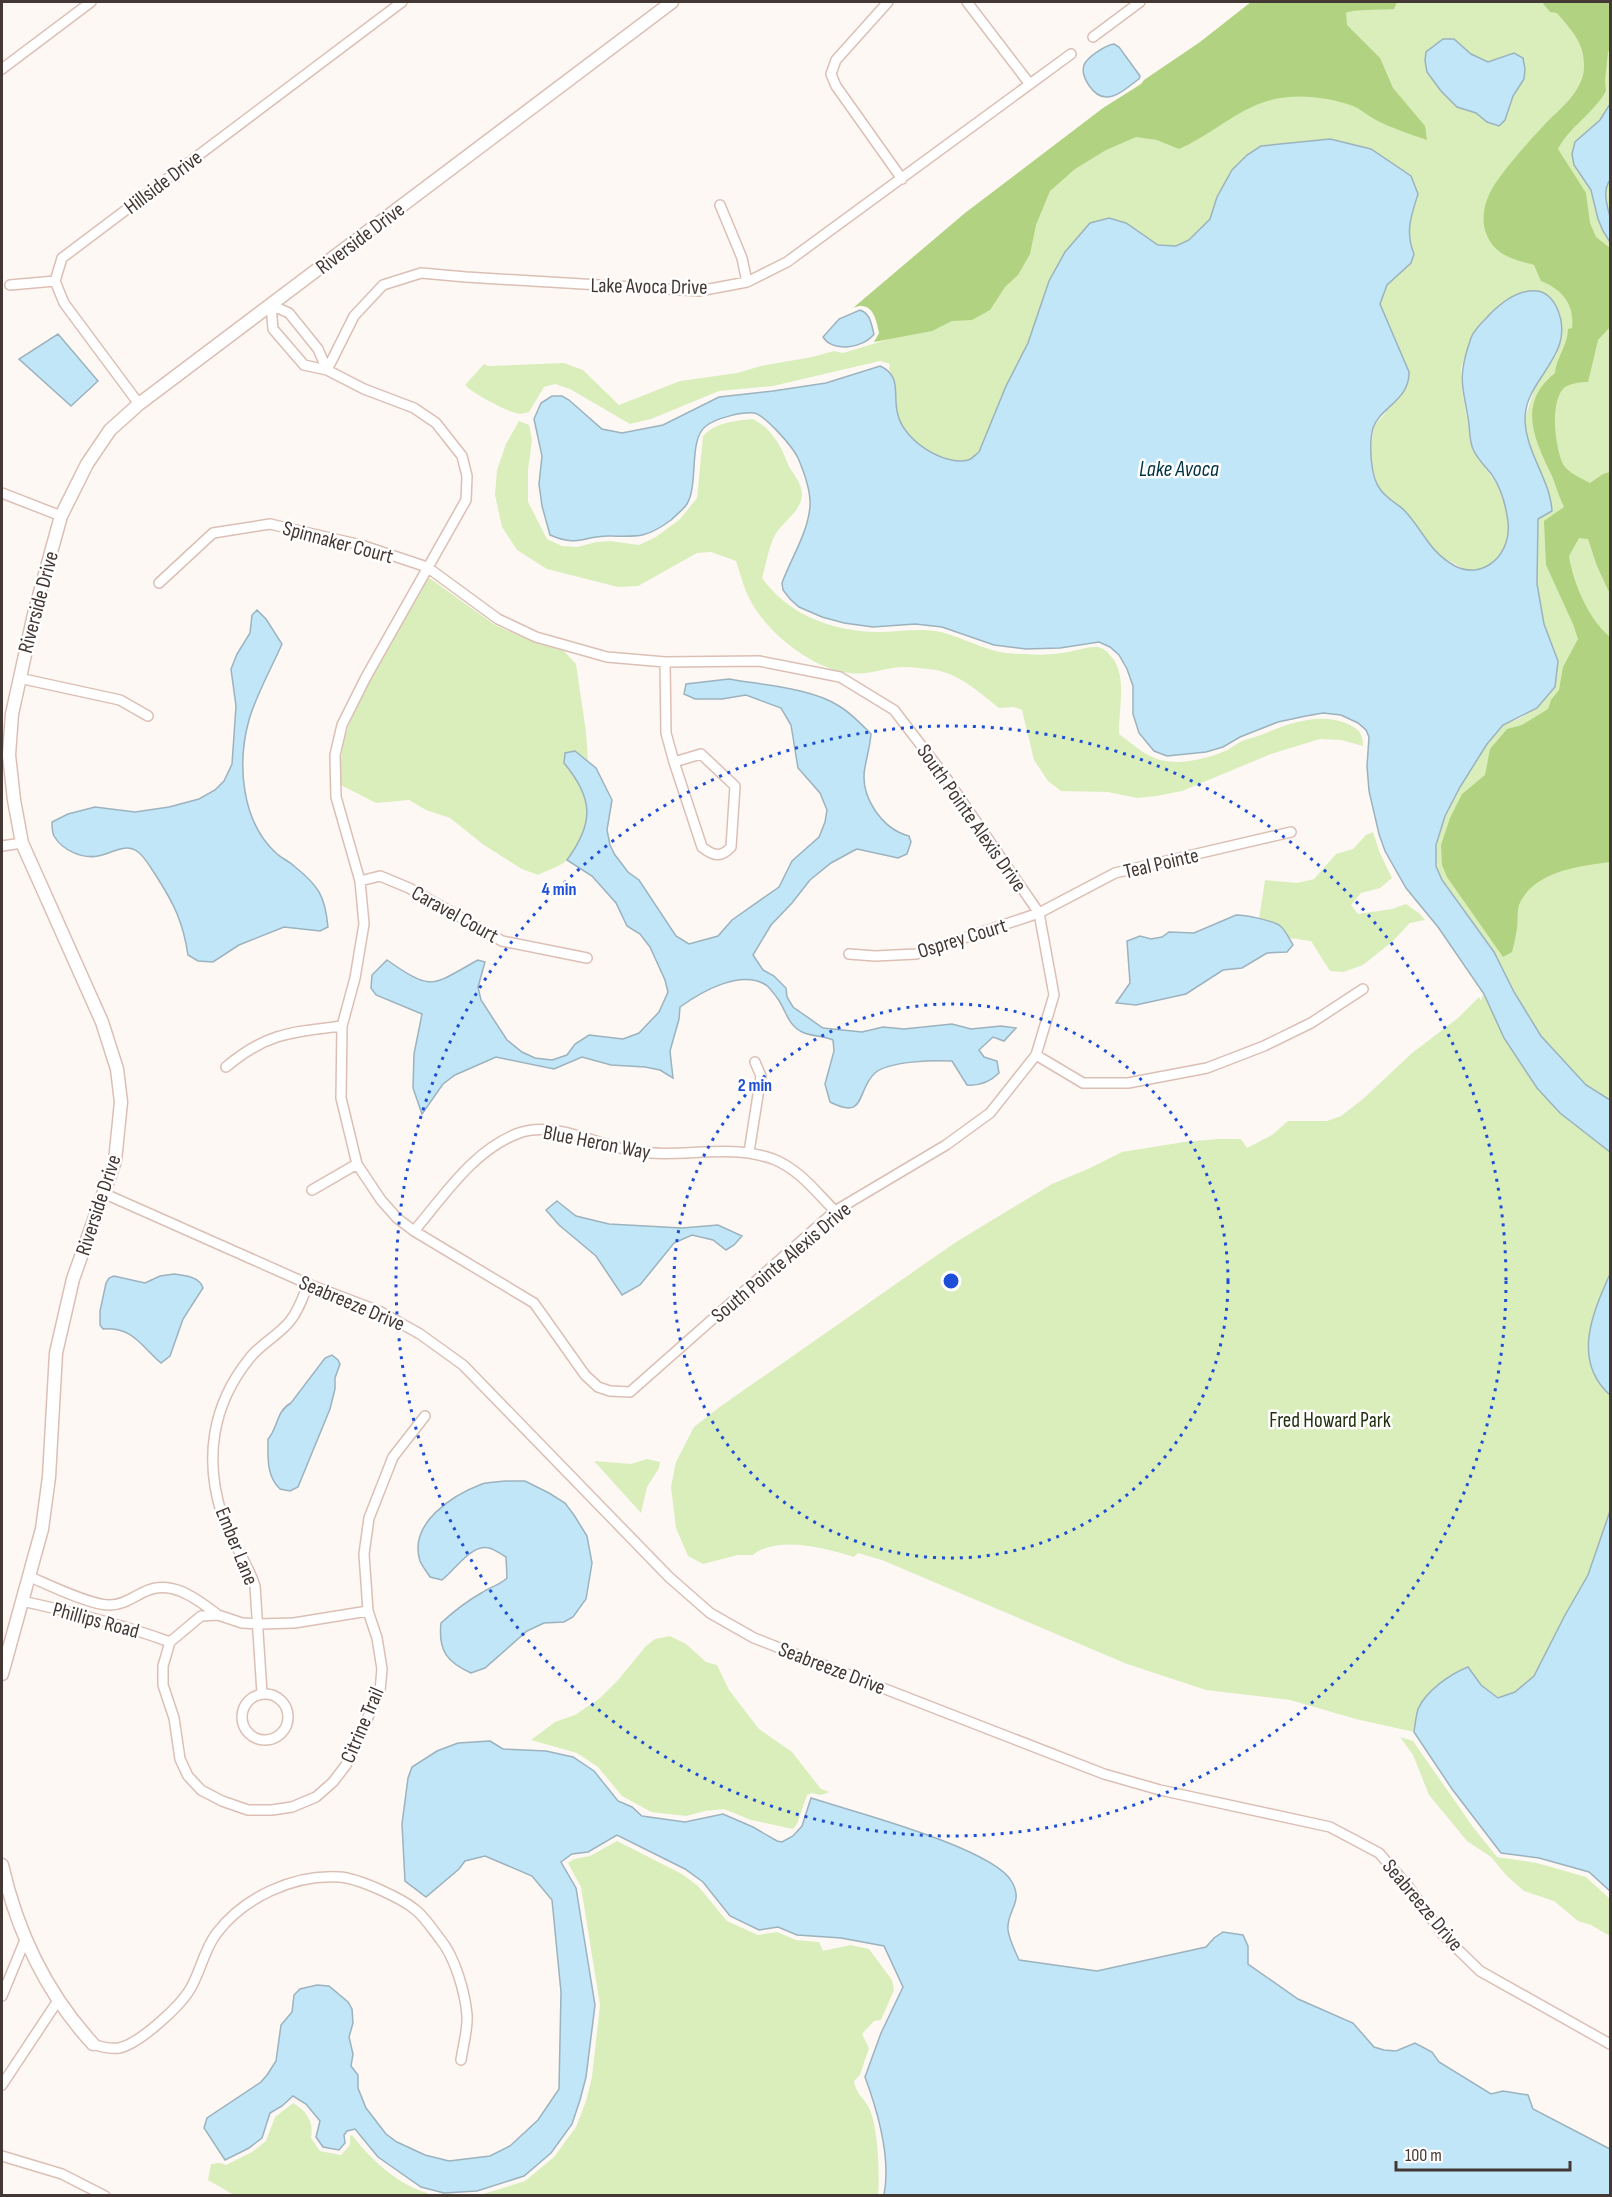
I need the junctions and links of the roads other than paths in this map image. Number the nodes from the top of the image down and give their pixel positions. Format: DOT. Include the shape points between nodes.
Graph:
graph roads {
  1 [pos="92,2"];
  2 [pos="402,2"];
  3 [pos="672,2"];
  4 [pos="888,2"];
  5 [pos="1140,2"];
  6 [pos="970,4"];
  7 [pos="1093,37"];
  8 [pos="1071,54"];
  9 [pos="2,69"];
  10 [pos="1029,84"];
  11 [pos="902,179"];
  12 [pos="720,205"];
  13 [pos="55,280"];
  14 [pos="747,282"];
  15 [pos="10,285"];
  16 [pos="271,305"];
  17 [pos="327,370"];
  18 [pos="139,404"];
  19 [pos="2,493"];
  20 [pos="61,516"];
  21 [pos="427,567"];
  22 [pos="159,583"];
  23 [pos="665,662"];
  24 [pos="19,678"];
  25 [pos="148,716"];
  26 [pos="674,762"];
  27 [pos="1291,832"];
  28 [pos="22,843"];
  29 [pos="2,846"];
  30 [pos="360,881"];
  31 [pos="1039,913"];
  32 [pos="849,954"];
  33 [pos="587,958"];
  34 [pos="1363,989"];
  35 [pos="342,1026"];
  36 [pos="1036,1055"];
  37 [pos="755,1062"];
  38 [pos="226,1067"];
  39 [pos="749,1152"];
  40 [pos="357,1164"];
  41 [pos="312,1190"];
  42 [pos="103,1193"];
  43 [pos="835,1211"];
  44 [pos="414,1231"];
  45 [pos="308,1284"];
  46 [pos="424,1416"];
  47 [pos="28,1576"];
  48 [pos="22,1601"];
  49 [pos="368,1611"];
  50 [pos="218,1615"];
  51 [pos="259,1624"];
  52 [pos="170,1642"];
  53 [pos="2,1674"];
  54 [pos="262,1693"];
  55 [pos="2,1865"];
  56 [pos="25,1940"];
  57 [pos="2,1996"];
  58 [pos="59,1999"];
  59 [pos="93,2044"];
  60 [pos="1611,2044"];
  61 [pos="461,2060"];
  62 [pos="18,2062"];
  63 [pos="2,2067"];
  64 [pos="2,2085"];
  65 [pos="2,2156"];
  66 [pos="105,2196"];
  1 -- 9 [label="street"];
  2 -- 13 [label="street, Hillside Drive" via="62,258"];
  3 -- 16 [label="street, Riverside Drive"];
  4 -- 11 [label="street" via="836,60 831,74"];
  5 -- 7 [label="street"];
  6 -- 10 [label="street"];
  8 -- 10 [label="street, Lake Avoca Drive"];
  10 -- 11 [label="street, Lake Avoca Drive"];
  11 -- 14 [label="street, Lake Avoca Drive" via="787,262"];
  12 -- 14 [label="street" via="742,258"];
  13 -- 15 [label="street"];
  13 -- 18 [label="street" via="64,303"];
  14 -- 17 [label="street, Lake Avoca Drive" via="699,291 421,273 382,285 354,316"];
  16 -- 17 [label="street" via="289,313 318,349"];
  16 -- 17 [label="street, South Pointe Alexis Drive" via="273,329 304,365"];
  16 -- 18 [label="street, Riverside Drive"];
  17 -- 21 [label="street, South Pointe Alexis Drive" via="414,408 436,423 462,456 467,476 466,500"];
  18 -- 20 [label="street, Riverside Drive" via="110,430 87,464"];
  19 -- 20 [label="street"];
  20 -- 24 [label="street, Riverside Drive"];
  21 -- 22 [label="street, Spinnaker Court" via="361,545 270,524 213,533"];
  21 -- 23 [label="street, South Pointe Alexis Drive" via="498,619 536,637 607,657"];
  21 -- 30 [label="street, South Pointe Alexis Drive" via="342,725 335,755 336,797"];
  23 -- 26 [label="street" via="666,733"];
  23 -- 31 [label="street, South Pointe Alexis Drive" via="759,661 840,677 894,710"];
  24 -- 25 [label="street" via="120,700"];
  24 -- 28 [label="street, Riverside Drive" via="9,755"];
  26 -- 26 [label="street" via="702,847 710,854 726,853 731,847 735,786 701,754"];
  27 -- 31 [label="street, Teal Pointe" via="1115,873"];
  28 -- 29 [label="street"];
  28 -- 42 [label="street, Riverside Drive" via="102,1022 117,1069 119,1131 115,1161"];
  30 -- 33 [label="street, Caravel Court" via="380,876 409,888 502,941"];
  30 -- 35 [label="street, South Pointe Alexis Drive" via="364,924"];
  31 -- 32 [label="street, Osprey Court" via="916,954"];
  31 -- 36 [label="street, South Pointe Alexis Drive" via="1054,995"];
  34 -- 36 [label="street" via="1311,1023 1207,1068 1128,1083 1083,1083"];
  35 -- 38 [label="street" via="284,1033 245,1051"];
  35 -- 40 [label="street, South Pointe Alexis Drive" via="341,1098"];
  36 -- 43 [label="street, South Pointe Alexis Drive" via="990,1113 946,1145"];
  37 -- 39 [label="street" via="761,1076"];
  39 -- 43 [label="street, Blue Heron Way" via="795,1171"];
  39 -- 44 [label="street, Blue Heron Way" via="664,1155 555,1131 520,1132 491,1148 466,1169"];
  40 -- 41 [label="street"];
  40 -- 44 [label="street, South Pointe Alexis Drive" via="381,1200"];
  42 -- 45 [label="street, Seabreeze Drive"];
  42 -- 47 [label="street, Riverside Drive" via="73,1279 56,1353 49,1478 42,1529"];
  43 -- 44 [label="street, South Pointe Alexis Drive" via="630,1392 598,1387 585,1375 534,1303"];
  45 -- 51 [label="street, Ember Lane" via="298,1311 250,1357 228,1388 212,1454 222,1517 250,1571"];
  45 -- 60 [label="street, Seabreeze Drive" via="379,1311 463,1365 669,1578 710,1613 754,1638 1104,1774 1330,1827 1379,1853 1443,1935 1480,1971"];
  46 -- 49 [label="street, Citrine Trail" via="393,1457 369,1518 364,1554"];
  47 -- 48 [label="street, Riverside Drive"];
  47 -- 50 [label="street, Phillips Road" via="109,1606 158,1586 171,1588"];
  48 -- 52 [label="street, Phillips Road" via="136,1629"];
  48 -- 53 [label="street, Riverside Drive"];
  49 -- 51 [label="street, Phillips Road" via="294,1623"];
  49 -- 52 [label="street, Citrine Trail" via="382,1669 380,1691 346,1765 316,1797 292,1808 248,1810 201,1790 188,1776 180,1759 174,1718 163,1685 163,1666"];
  50 -- 51 [label="street, Phillips Road"];
  50 -- 52 [label="street" via="201,1616"];
  51 -- 54 [label="street, Ember Lane"];
  54 -- 54 [label="street" via="245,1704 242,1724 248,1734 259,1740 271,1740 288,1724 288,1714 284,1703"];
  55 -- 56 [label="street"];
  56 -- 57 [label="street"];
  56 -- 58 [label="street"];
  58 -- 59 [label="street"];
  58 -- 62 [label="street"];
  59 -- 61 [label="street" via="119,2048 132,2043 175,2010 190,1990 216,1935 240,1909 267,1892 302,1880 340,1876 381,1889 417,1911 444,1944 461,1983 467,2016"];
  62 -- 63 [label="street"];
  62 -- 64 [label="street"];
  65 -- 66 [label="street" via="62,2174"];
}
